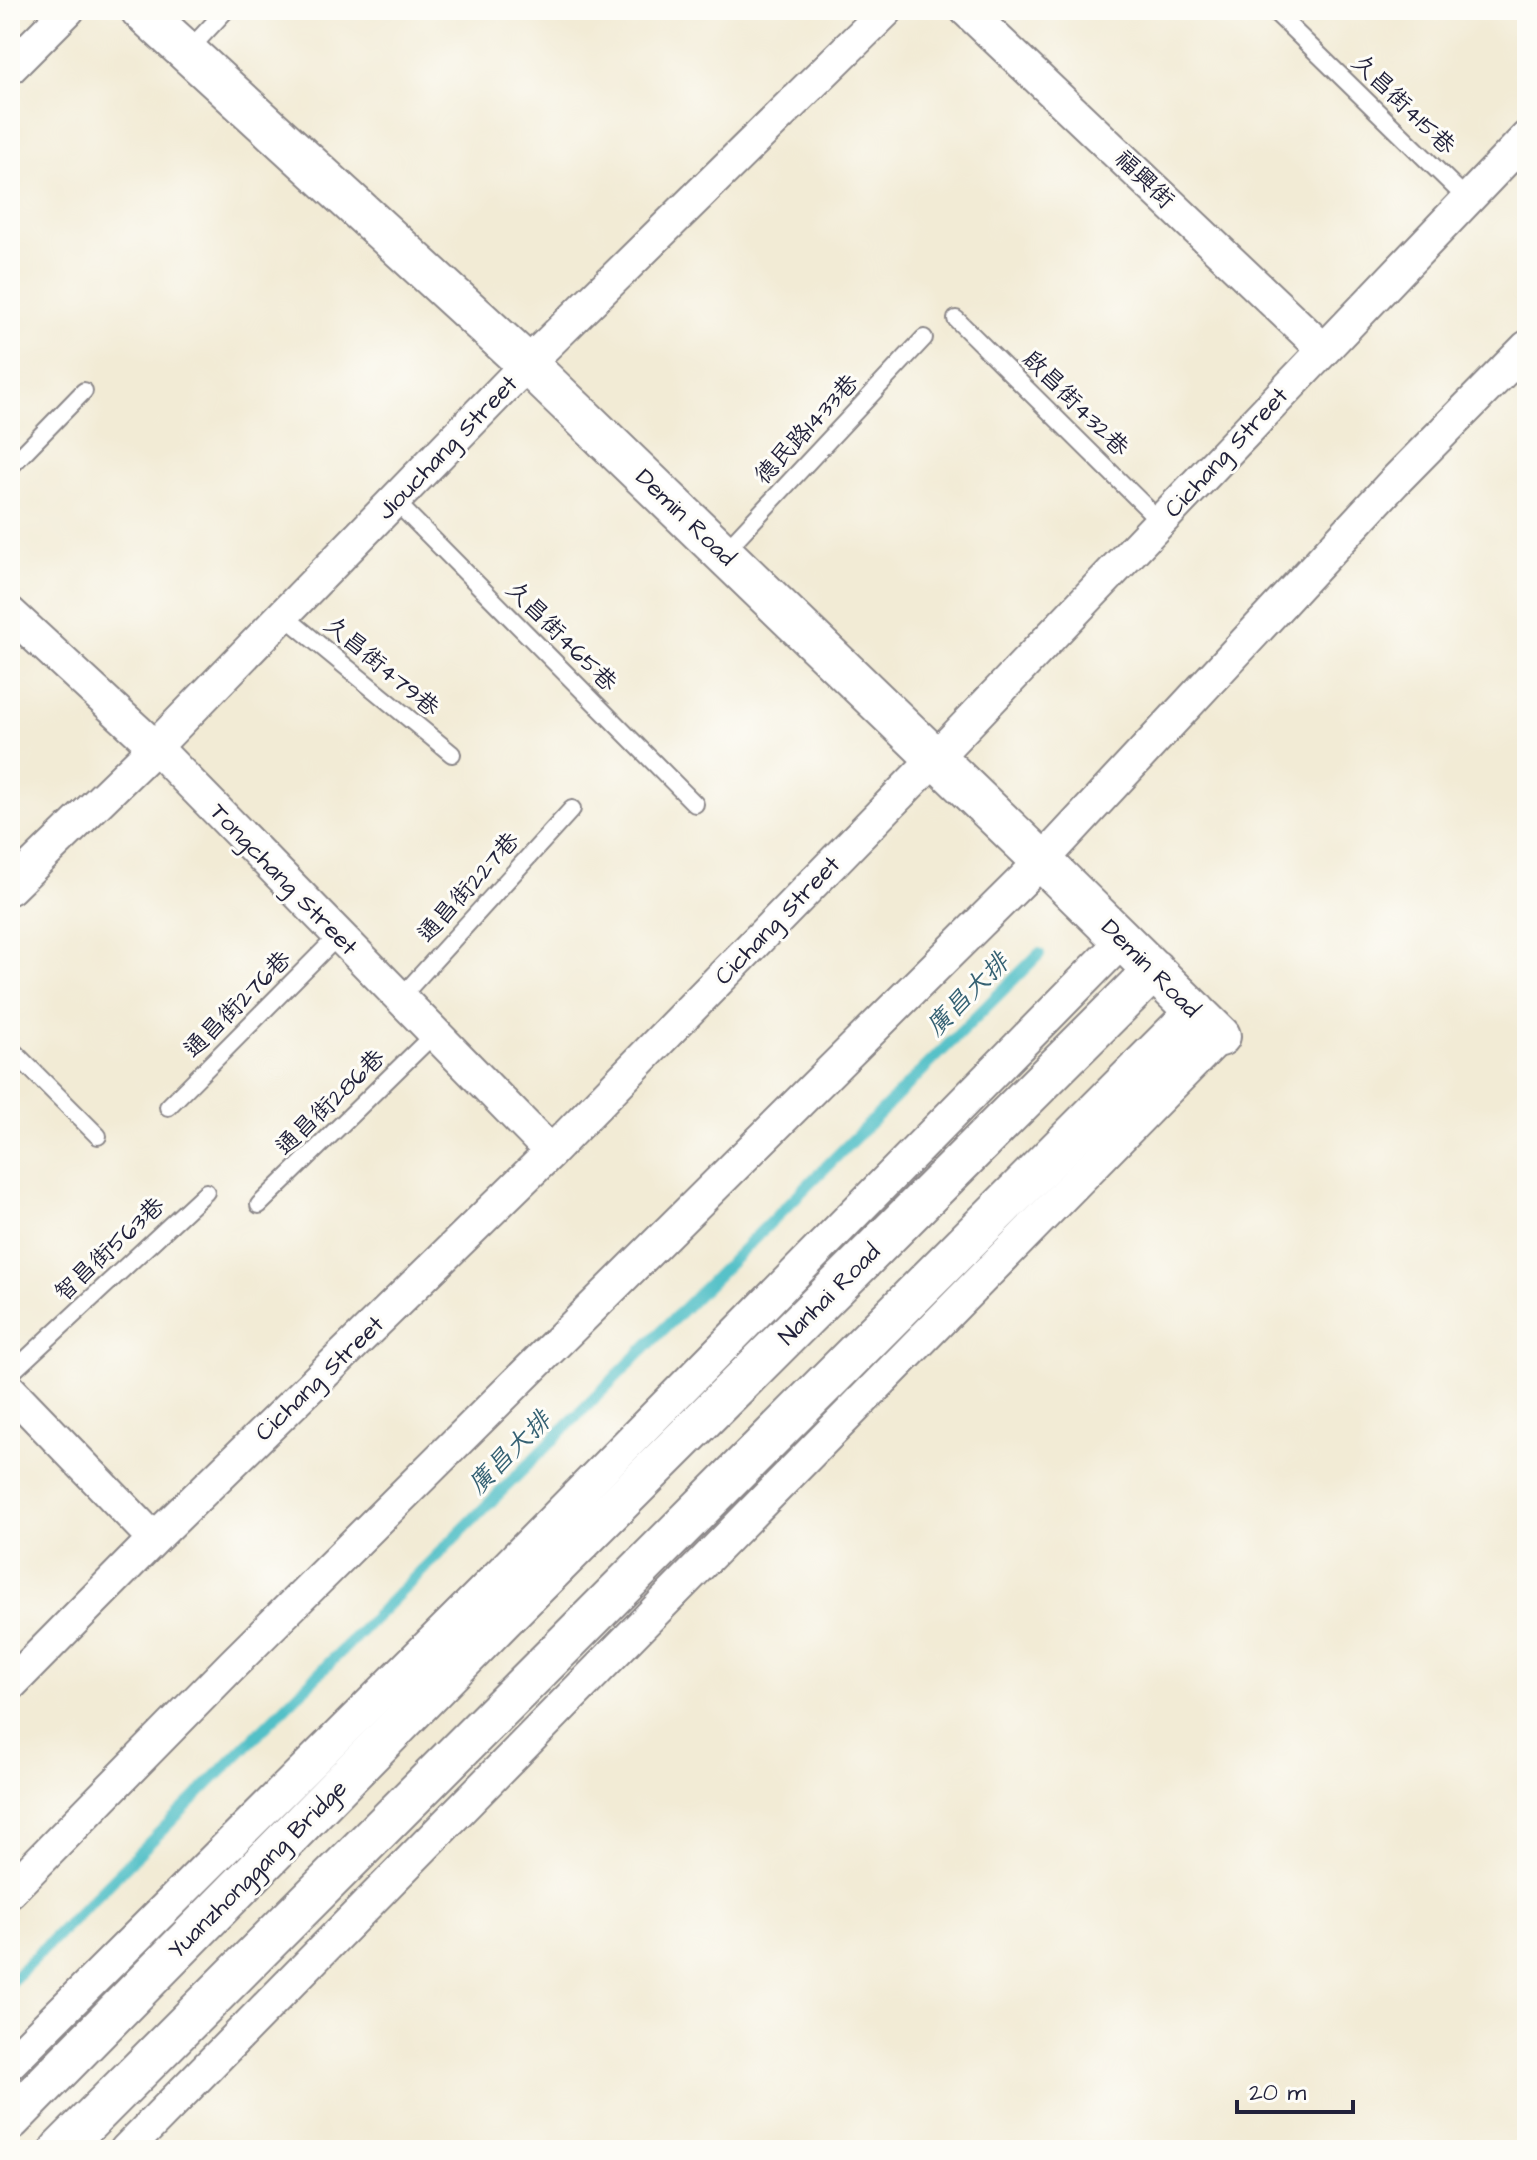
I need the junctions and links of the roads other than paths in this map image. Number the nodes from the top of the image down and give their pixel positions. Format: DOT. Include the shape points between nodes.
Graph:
graph roads {
  1 [pos="68,10"];
  2 [pos="141,10"];
  3 [pos="226,10"];
  4 [pos="887,10"];
  5 [pos="966,10"];
  6 [pos="1273,10"];
  7 [pos="187,52"];
  8 [pos="10,68"];
  9 [pos="1527,137"];
  10 [pos="1467,199"];
  11 [pos="956,319"];
  12 [pos="924,338"];
  13 [pos="1527,347"];
  14 [pos="1323,349"];
  15 [pos="527,364"];
  16 [pos="84,391"];
  17 [pos="10,467"];
  18 [pos="396,502"];
  19 [pos="1161,522"];
  20 [pos="723,553"];
  21 [pos="10,613"];
  22 [pos="282,614"];
  23 [pos="155,747"];
  24 [pos="452,754"];
  25 [pos="935,758"];
  26 [pos="695,804"];
  27 [pos="572,809"];
  28 [pos="1042,861"];
  29 [pos="10,888"];
  30 [pos="339,935"];
  31 [pos="1123,940"];
  32 [pos="1154,970"];
  33 [pos="400,998"];
  34 [pos="1208,1024"];
  35 [pos="434,1034"];
  36 [pos="10,1048"];
  37 [pos="168,1107"];
  38 [pos="98,1136"];
  39 [pos="551,1152"];
  40 [pos="206,1192"];
  41 [pos="259,1205"];
  42 [pos="10,1374"];
  43 [pos="10,1390"];
  44 [pos="154,1539"];
  45 [pos="493,1605"];
  46 [pos="10,1685"];
  47 [pos="10,1891"];
  48 [pos="10,2063"];
  49 [pos="10,2120"];
  50 [pos="60,2150"];
  51 [pos="126,2150"];
  1 -- 8 [label="street"];
  2 -- 7 [label="street, Demin Road"];
  3 -- 7 [label="lane"];
  4 -- 15 [label="street, Jiouchang Street"];
  5 -- 14 [label="street, 福興街"];
  6 -- 10 [label="lane, 久昌街415巷"];
  7 -- 15 [label="street, Demin Road"];
  9 -- 10 [label="street, Cichang Street"];
  10 -- 14 [label="street, Cichang Street"];
  11 -- 19 [label="lane, 啟昌街432巷"];
  12 -- 20 [label="lane, 德民路1433巷"];
  13 -- 28 [label="street" via="1394,482"];
  14 -- 19 [label="street, Cichang Street"];
  15 -- 18 [label="street, Jiouchang Street"];
  15 -- 20 [label="street, Demin Road"];
  16 -- 17 [label="lane"];
  18 -- 22 [label="street, Jiouchang Street"];
  18 -- 26 [label="lane, 久昌街465巷"];
  19 -- 25 [label="street, Cichang Street"];
  20 -- 25 [label="street, Demin Road"];
  21 -- 23 [label="street, Tongchang Street"];
  22 -- 23 [label="street, Jiouchang Street"];
  22 -- 24 [label="lane, 久昌街479巷"];
  23 -- 29 [label="street, Jiouchang Street"];
  23 -- 30 [label="street, Tongchang Street"];
  25 -- 28 [label="street, Demin Road"];
  25 -- 39 [label="street, Cichang Street"];
  27 -- 33 [label="lane, 通昌街227巷"];
  28 -- 31 [label="street, Demin Road"];
  28 -- 47 [label="street"];
  30 -- 33 [label="street, Tongchang Street"];
  30 -- 37 [label="lane, 通昌街276巷"];
  31 -- 32 [label="street, Demin Road"];
  31 -- 45 [label="street, Nanhai Road"];
  32 -- 34 [label="street, Demin Road"];
  32 -- 45 [label="street, Nanhai Road"];
  33 -- 35 [label="street, Tongchang Street"];
  34 -- 50 [label="street" via="548,1661"];
  34 -- 51 [label="street" via="577,1691"];
  35 -- 39 [label="street, Tongchang Street"];
  35 -- 41 [label="lane, 通昌街286巷"];
  36 -- 38 [label="lane"];
  39 -- 44 [label="street, Cichang Street"];
  40 -- 42 [label="lane, 智昌街563巷"];
  43 -- 44 [label="street"];
  44 -- 46 [label="street, Cichang Street"];
  45 -- 48 [label="street, Yuanzhonggang Bridge"];
  45 -- 49 [label="street, Yuanzhonggang Bridge"];
}
